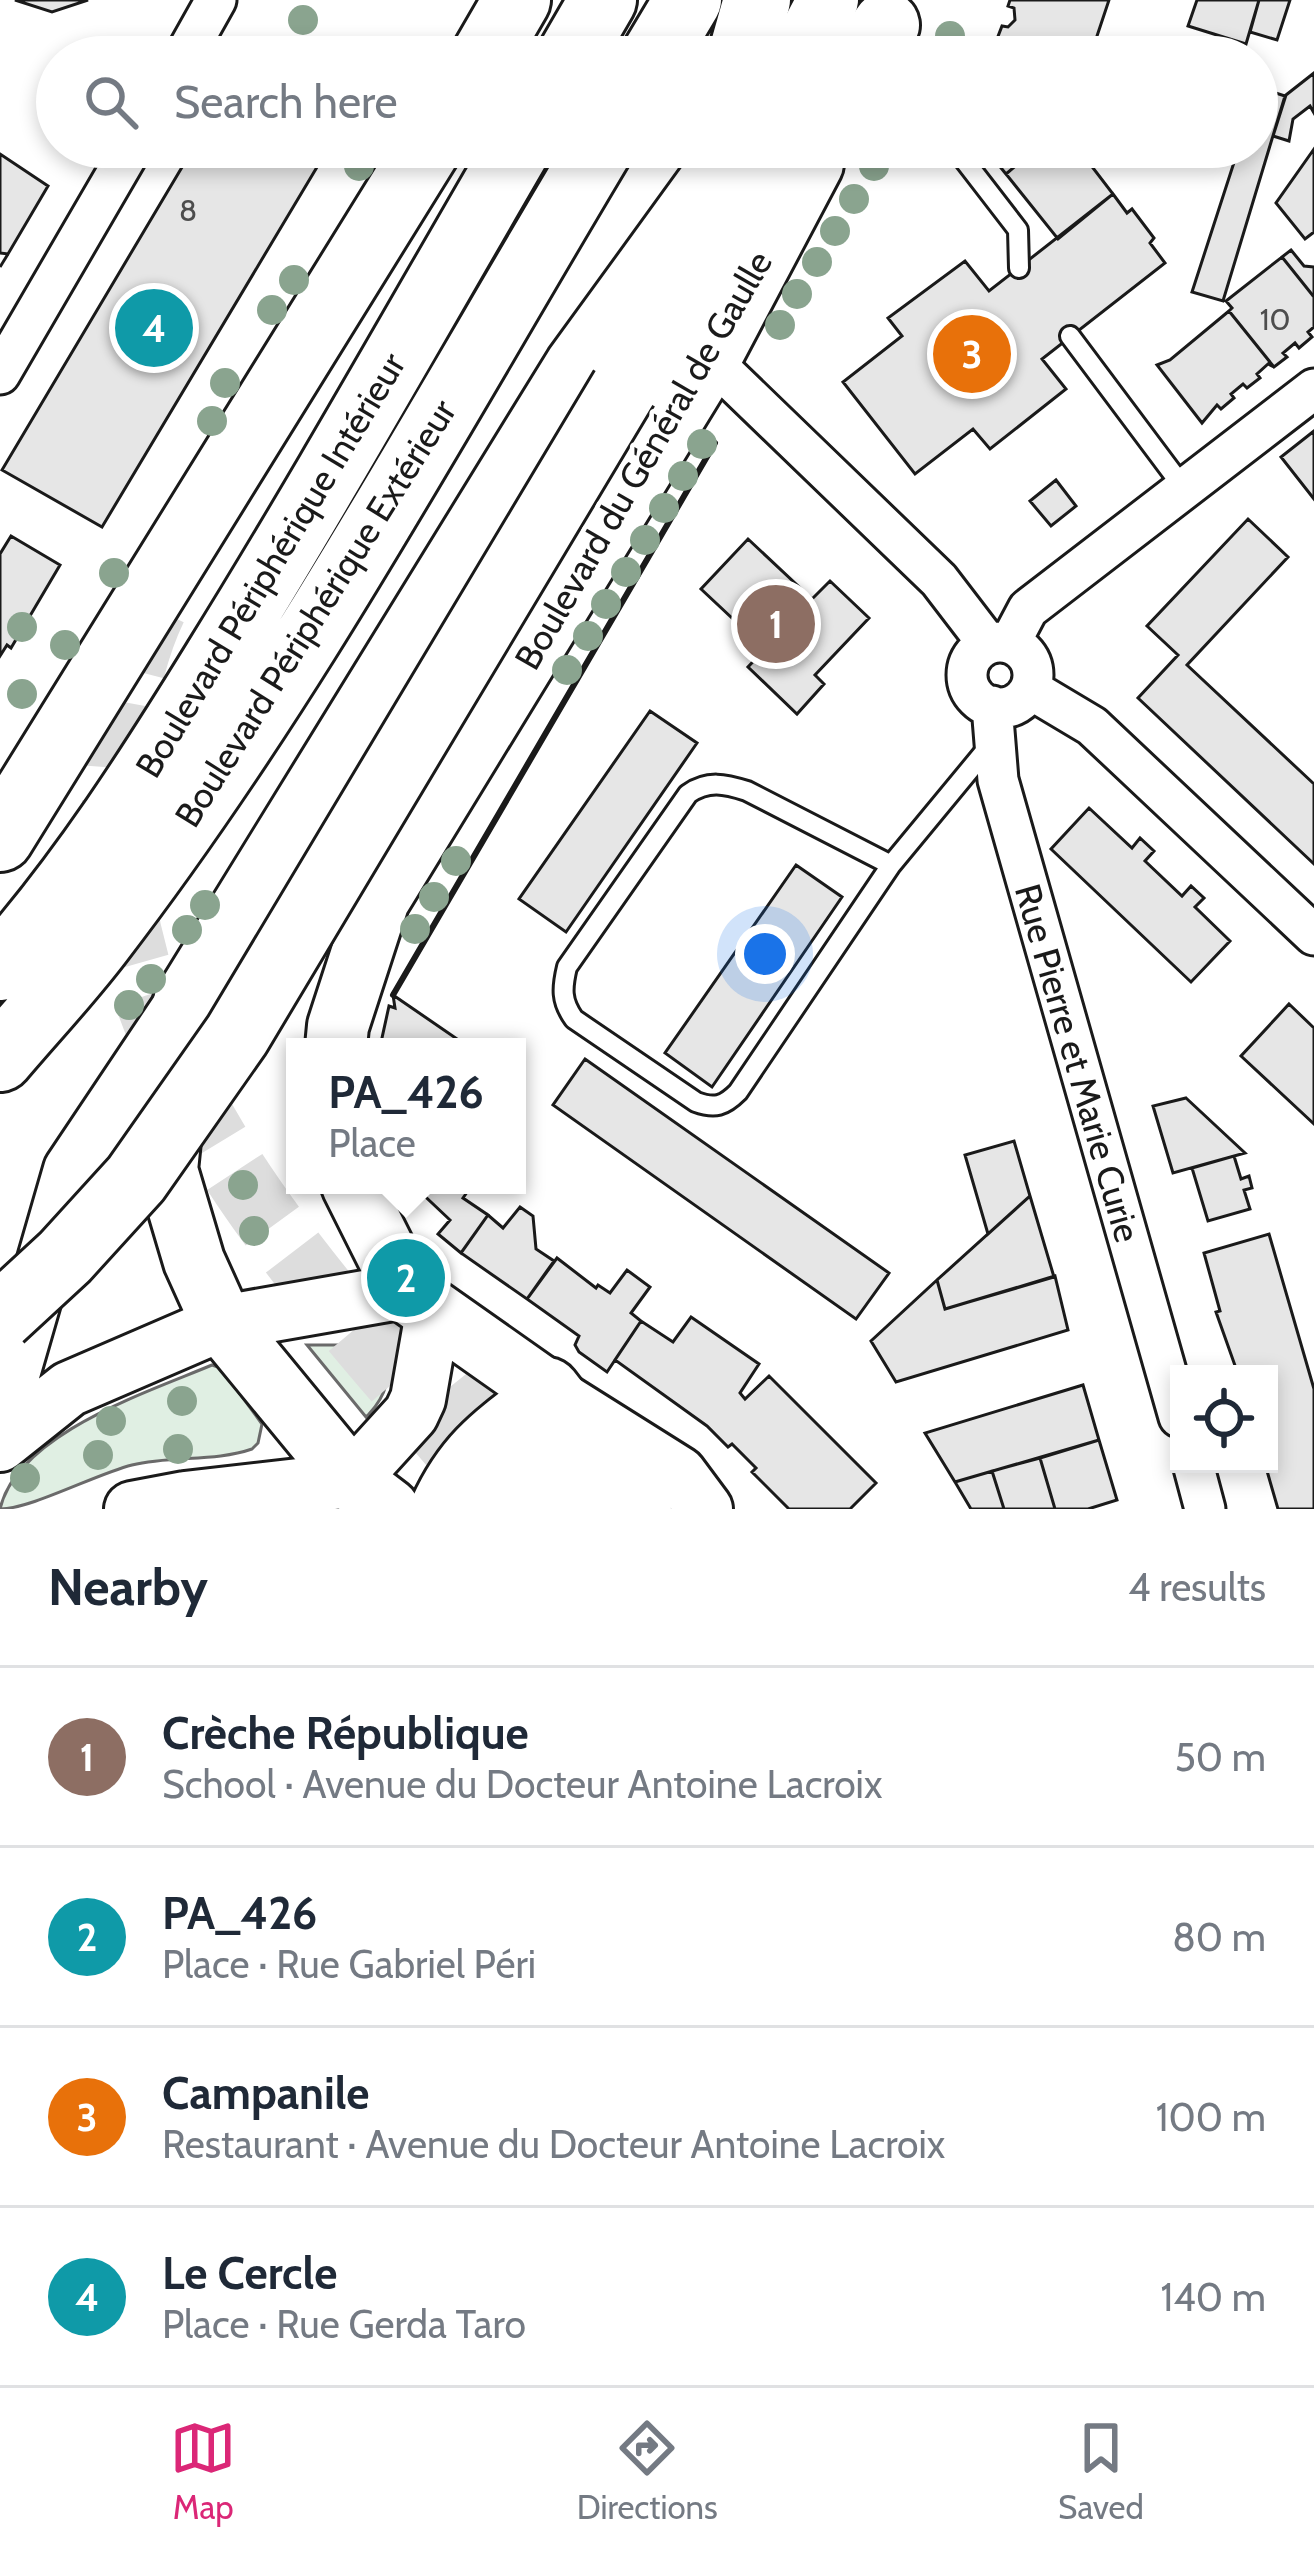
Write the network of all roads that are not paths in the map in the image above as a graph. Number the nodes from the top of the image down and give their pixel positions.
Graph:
1 (517, 0) edge
2 (603, 0) edge
3 (688, 0) edge
4 (757, 0) edge
5 (496, 36) edge
6 (582, 36) edge
7 (667, 36) edge
8 (746, 36) edge
9 (120, 168) edge
10 (415, 168) edge
11 (506, 168) edge
12 (587, 168) edge
13 (719, 168) edge
14 (783, 168) edge
15 (811, 168) edge
16 (970, 168) edge
17 (1019, 268) dead end
18 (1070, 336) dead end
19 (710, 359) junction
20 (0, 374) edge
21 (1314, 389) edge
22 (1186, 491) junction
23 (1009, 632) junction
24 (1030, 689) junction
25 (993, 723) junction
26 (0, 838) edge
27 (891, 866) junction
28 (1314, 935) edge
29 (0, 968) edge
30 (184, 1000) junction
31 (337, 1038) edge
32 (0, 1058) edge
33 (357, 1194) edge
34 (419, 1302) junction
35 (0, 1317) edge
36 (222, 1323) junction
37 (1170, 1385) edge
38 (0, 1416) edge
39 (0, 1444) edge
40 (499, 1468) edge
41 (1195, 1473) edge
42 (370, 1494) edge
43 (133, 1509) edge
44 (572, 1509) edge
45 (638, 1509) edge
46 (705, 1509) edge
47 (1205, 1509) edge

1 - 5 highway
2 - 6 highway
3 - 7 highway
4 - 8 highway
9 - 20 street
10 - 26 highway
11 - 29 highway, Boulevard Périphérique Intérieur
12 - 32 highway, Boulevard Périphérique Extérieur
13 - 30 main road
14 - 35 highway, bridge
15 - 19 main road, Boulevard du Général de Gaulle
16 - 17 lane
18 - 22 lane
19 - 23 street
19 - 31 main road, Boulevard du Général de Gaulle
21 - 22 street
22 - 23 street
23 - 24 street
23 - 25 street, Rue Pierre et Marie Curie
24 - 25 street
24 - 28 street
25 - 27 lane
25 - 37 street, Rue Pierre et Marie Curie
27 - 27 lane
30 - 36 main road
30 - 38 main road
33 - 34 main road
34 - 36 main road
34 - 40 main road
34 - 42 main road
36 - 39 main road
36 - 42 main road
40 - 44 highway
40 - 45 highway
40 - 46 main road
41 - 47 street
42 - 43 main road

